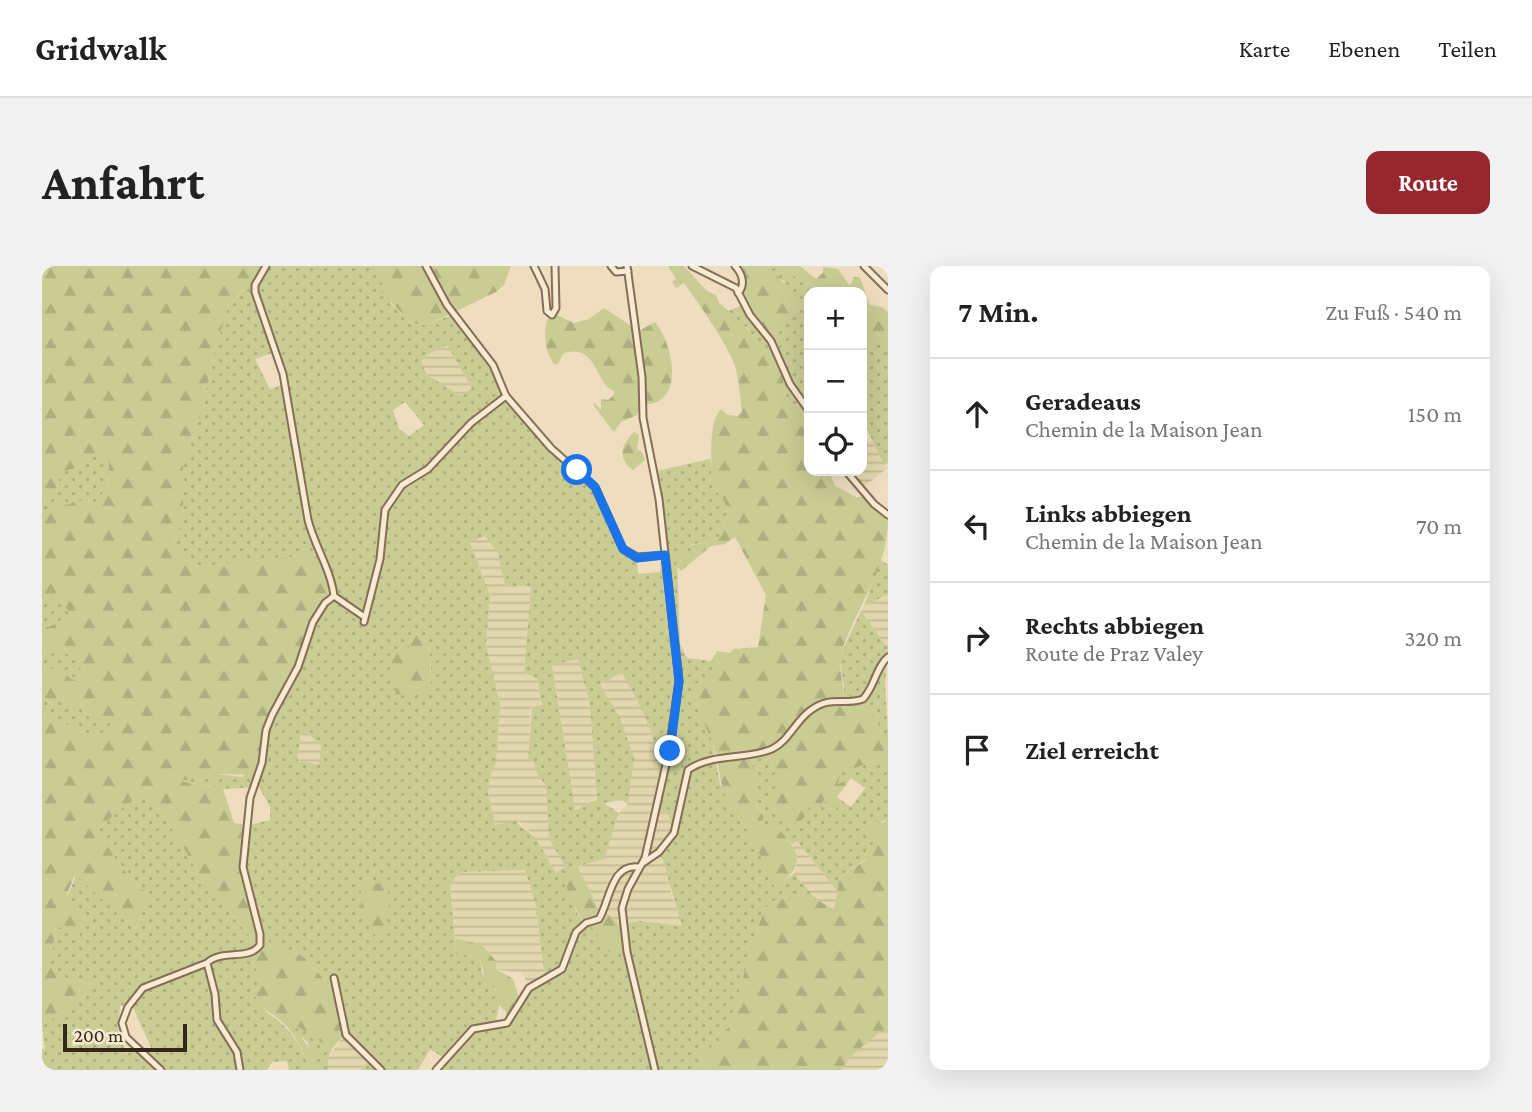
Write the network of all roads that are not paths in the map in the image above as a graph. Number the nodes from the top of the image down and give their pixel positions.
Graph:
1 (266, 266) edge
2 (426, 266) edge
3 (534, 266) edge
4 (555, 266) edge
5 (611, 266) edge
6 (692, 266) edge
7 (736, 266) edge
8 (864, 266) edge
9 (628, 268) edge
10 (888, 290) edge
11 (738, 293) junction
12 (506, 396) junction
13 (804, 404) edge
14 (850, 476) edge
15 (888, 515) edge
16 (665, 555) junction
17 (334, 596) junction
18 (888, 657) edge
19 (640, 866) junction
20 (607, 900) junction
21 (623, 903) junction
22 (207, 963) junction
23 (334, 978) dead end
24 (161, 1070) edge
25 (240, 1070) edge
26 (380, 1070) edge
27 (436, 1070) edge
28 (655, 1070) edge

1 - 17 street
2 - 12 street
3 - 4 street
5 - 9 street
6 - 11 street
7 - 11 street
8 - 10 street
9 - 16 street
11 - 13 street
12 - 16 street
12 - 17 street
14 - 15 street
16 - 19 street
17 - 22 street
18 - 19 street
19 - 20 street
19 - 21 street
20 - 21 street
20 - 27 street
21 - 28 street
22 - 24 street
22 - 25 street
23 - 26 street

